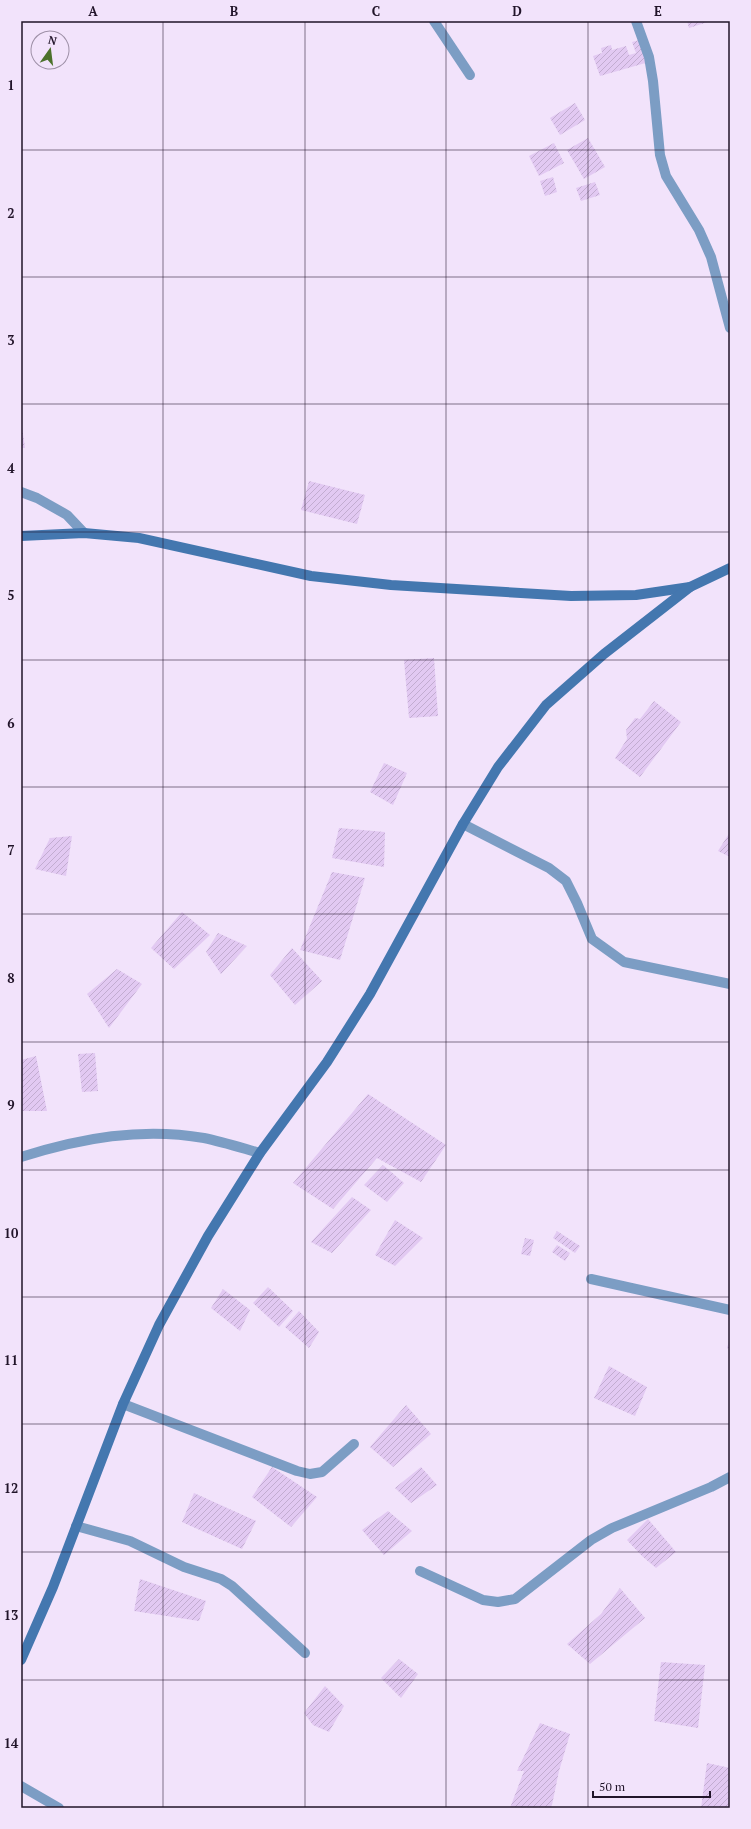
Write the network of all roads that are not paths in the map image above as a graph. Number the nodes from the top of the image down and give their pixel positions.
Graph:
1 (434, 21) edge
2 (636, 21) edge
3 (470, 75) dead end
4 (730, 328) edge
5 (21, 492) edge
6 (84, 533) junction
7 (21, 536) edge
8 (730, 568) edge
9 (690, 587) junction
10 (463, 824) junction
11 (730, 984) edge
12 (260, 1153) junction
13 (21, 1157) edge
14 (591, 1279) dead end
15 (730, 1310) edge
16 (123, 1404) junction
17 (354, 1444) dead end
18 (730, 1477) edge
19 (76, 1526) junction
20 (420, 1571) dead end
21 (305, 1653) dead end
22 (21, 1660) edge
23 (21, 1786) edge
24 (59, 1808) edge

1 - 3 street
2 - 4 street
5 - 6 street
6 - 7 street
6 - 9 street
8 - 9 street
9 - 10 street
10 - 11 street
10 - 12 street
12 - 13 street
12 - 16 street
14 - 15 street
16 - 17 street
16 - 19 street
18 - 20 street
19 - 21 street
19 - 22 street
23 - 24 street

